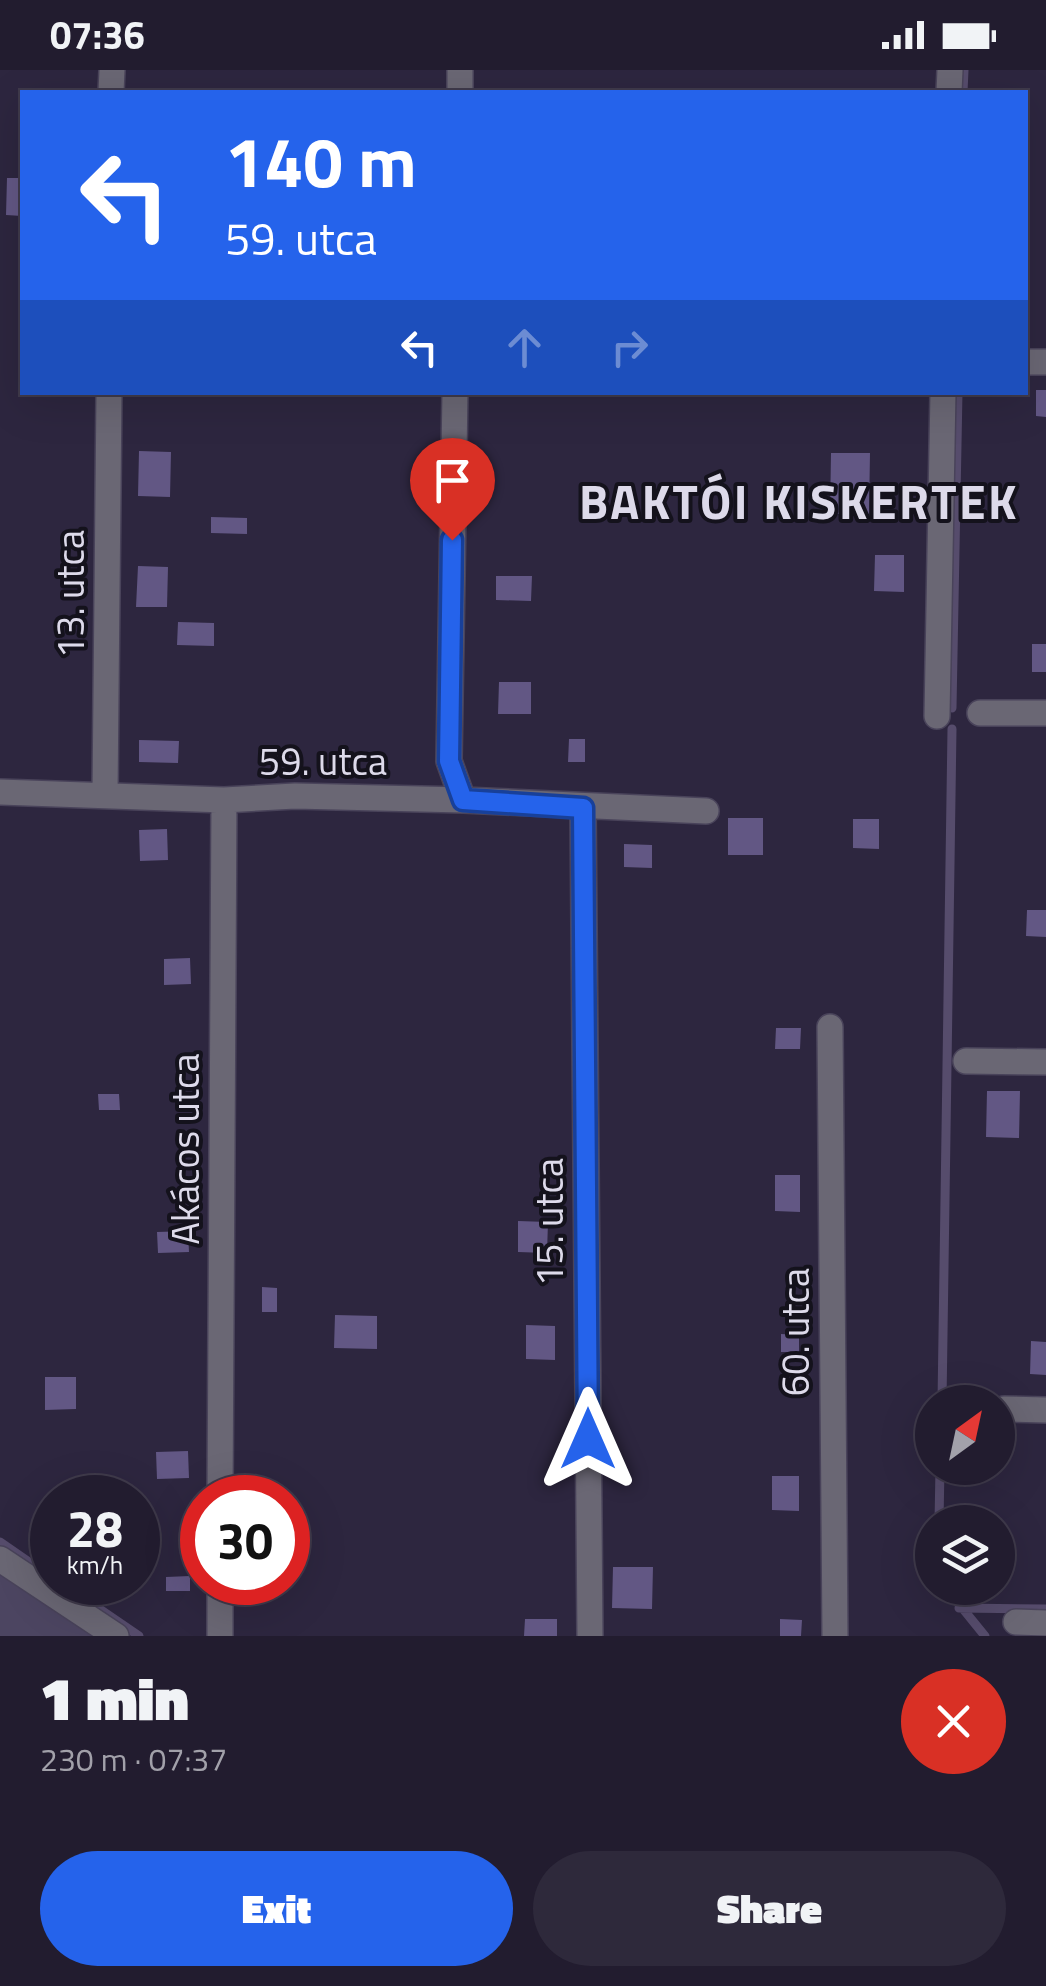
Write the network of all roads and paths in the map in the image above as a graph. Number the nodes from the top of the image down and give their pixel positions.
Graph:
1 (109, 395) edge
2 (455, 395) edge
3 (943, 395) edge
4 (980, 713) dead end
5 (1046, 713) edge
6 (937, 716) dead end
7 (0, 792) edge
8 (106, 795) junction
9 (224, 800) junction
10 (463, 800) junction
11 (583, 808) junction
12 (706, 812) dead end
13 (830, 1027) dead end
14 (966, 1061) dead end
15 (1046, 1062) edge
16 (1015, 1409) edge
17 (1046, 1410) edge
18 (220, 1475) edge
19 (0, 1559) edge
20 (220, 1605) edge
21 (1016, 1622) dead end
22 (1046, 1622) edge
23 (116, 1636) edge
24 (220, 1636) edge
25 (590, 1636) edge
26 (835, 1636) edge

1 - 8 street, 13. utca
2 - 10 street
3 - 6 street
4 - 5 street
7 - 8 street, 59. utca
8 - 9 street, 59. utca
9 - 10 street, 59. utca
9 - 18 street, Akácos utca
10 - 11 street, 59. utca
11 - 12 street, 59. utca
11 - 25 street, 15. utca
13 - 26 street, 60. utca
14 - 15 street
16 - 17 street
19 - 23 street
20 - 24 street
21 - 22 street

